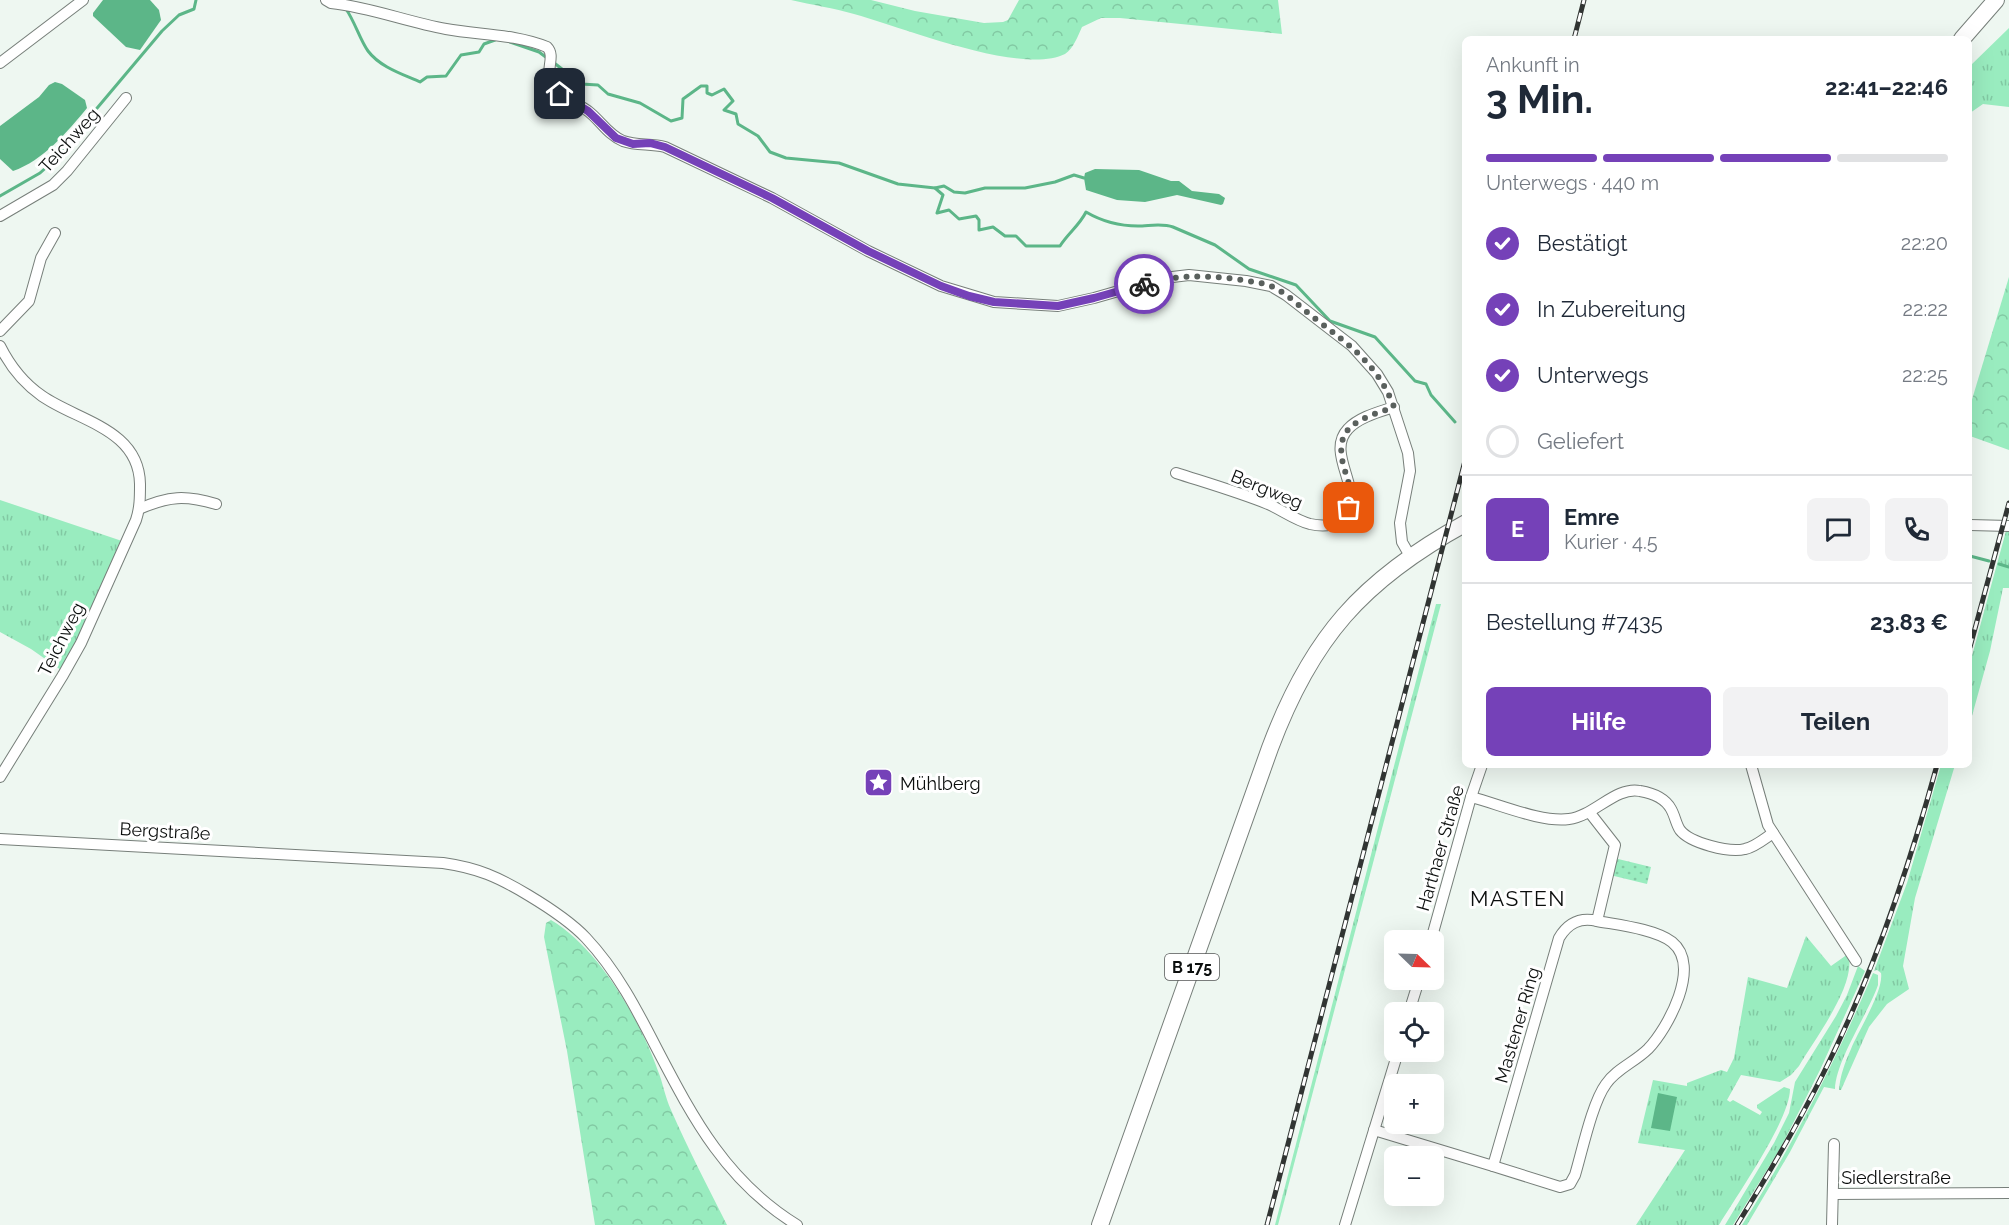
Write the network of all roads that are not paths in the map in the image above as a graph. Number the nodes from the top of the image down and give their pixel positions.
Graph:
1 (83, 0) edge
2 (326, 0) edge
3 (1996, 0) edge
4 (1965, 36) edge
5 (0, 63) edge
6 (126, 98) dead end
7 (0, 216) edge
8 (55, 233) dead end
9 (0, 331) edge
10 (0, 346) edge
11 (1394, 407) junction
12 (1176, 473) dead end
13 (216, 504) dead end
14 (139, 509) junction
15 (1972, 525) edge
16 (1462, 526) edge
17 (2009, 526) edge
18 (1410, 556) junction
19 (1481, 768) edge
20 (1752, 768) edge
21 (0, 777) edge
22 (1471, 796) junction
23 (1590, 813) junction
24 (1773, 833) junction
25 (0, 839) edge
26 (1597, 921) junction
27 (1434, 930) edge
28 (1856, 961) dead end
29 (1395, 1062) edge
30 (1374, 1130) junction
31 (1834, 1144) dead end
32 (1493, 1166) junction
33 (2009, 1193) edge
34 (1833, 1194) junction
35 (797, 1225) edge
36 (1100, 1225) edge
37 (1345, 1225) edge
38 (1832, 1225) edge

1 - 5 street
2 - 11 street
3 - 4 main road
6 - 7 street, Teichweg
8 - 9 street
10 - 14 street, Teichweg
11 - 12 street, Bergweg
11 - 18 street
13 - 14 street
14 - 21 street, Teichweg
15 - 17 street
16 - 18 main road, B 175
18 - 36 main road, B 175
19 - 22 street, Harthaer Straße
20 - 24 street
22 - 23 street
22 - 27 street, Harthaer Straße
23 - 24 street
23 - 26 street
24 - 28 street
25 - 35 street, Bergstraße
26 - 32 street, Mastener Ring
26 - 32 street, Mastener Ring
29 - 30 street
30 - 32 street, Mastener Ring
30 - 37 street
31 - 34 street, Siedlerstraße
33 - 34 street, Siedlerstraße
34 - 38 street

